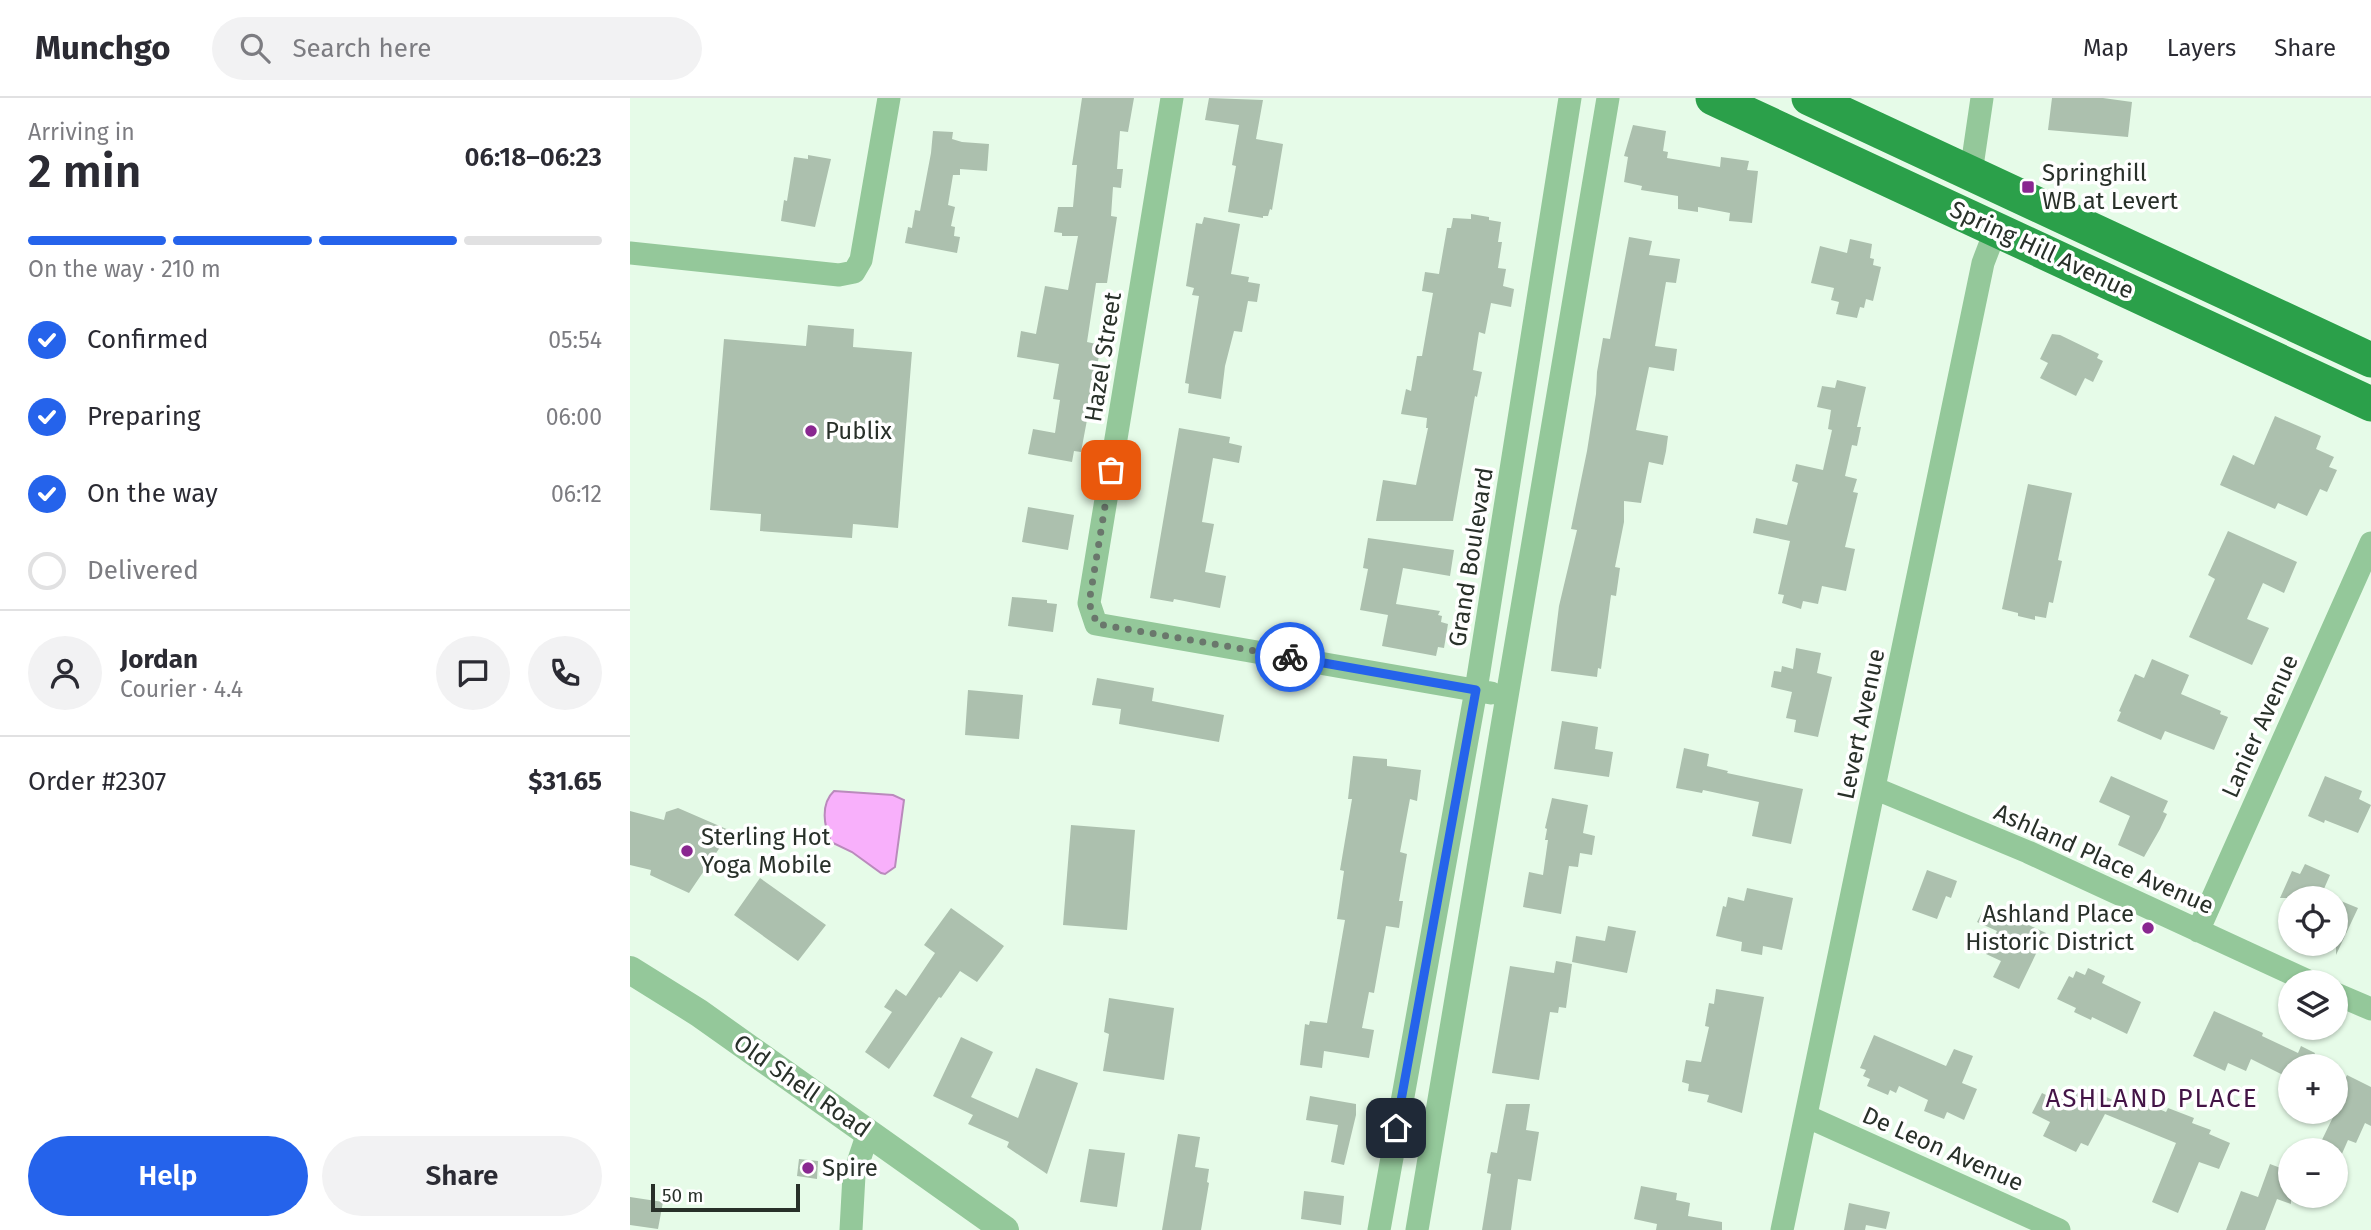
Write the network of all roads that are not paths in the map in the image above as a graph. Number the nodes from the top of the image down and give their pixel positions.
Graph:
1 (889, 98) edge
2 (1172, 98) edge
3 (1570, 98) edge
4 (1608, 98) edge
5 (1713, 98) edge
6 (1809, 98) edge
7 (1982, 98) edge
8 (1970, 173) junction
9 (1996, 229) junction
10 (630, 253) edge
11 (2371, 360) edge
12 (2371, 404) edge
13 (2371, 543) edge
14 (1476, 690) junction
15 (1507, 696) junction
16 (1874, 788) junction
17 (2198, 931) junction
18 (2284, 970) edge
19 (630, 971) edge
20 (2348, 999) edge
21 (2371, 1009) edge
22 (1806, 1116) junction
23 (868, 1133) junction
24 (851, 1230) edge
25 (1005, 1230) edge
26 (1379, 1230) edge
27 (1417, 1230) edge
28 (1782, 1230) edge
29 (2059, 1230) edge

1 - 10 street
2 - 14 street, Hazel Street
3 - 14 street, Grand Boulevard
4 - 15 street
5 - 9 main road, Spring Hill Avenue
6 - 8 main road, Spring Hill Avenue
7 - 8 street
8 - 11 main road, Spring Hill Avenue
9 - 12 main road, Spring Hill Avenue
9 - 16 street, Levert Avenue
13 - 17 street, Lanier Avenue
14 - 15 street
14 - 26 street, Grand Boulevard
15 - 27 street
16 - 17 street, Ashland Place Avenue
16 - 22 street, Levert Avenue
17 - 18 street, Ashland Place Avenue
19 - 23 street, Old Shell Road
20 - 21 street
22 - 28 street, Levert Avenue
22 - 29 street, De Leon Avenue
23 - 24 street
23 - 25 street, Old Shell Road

